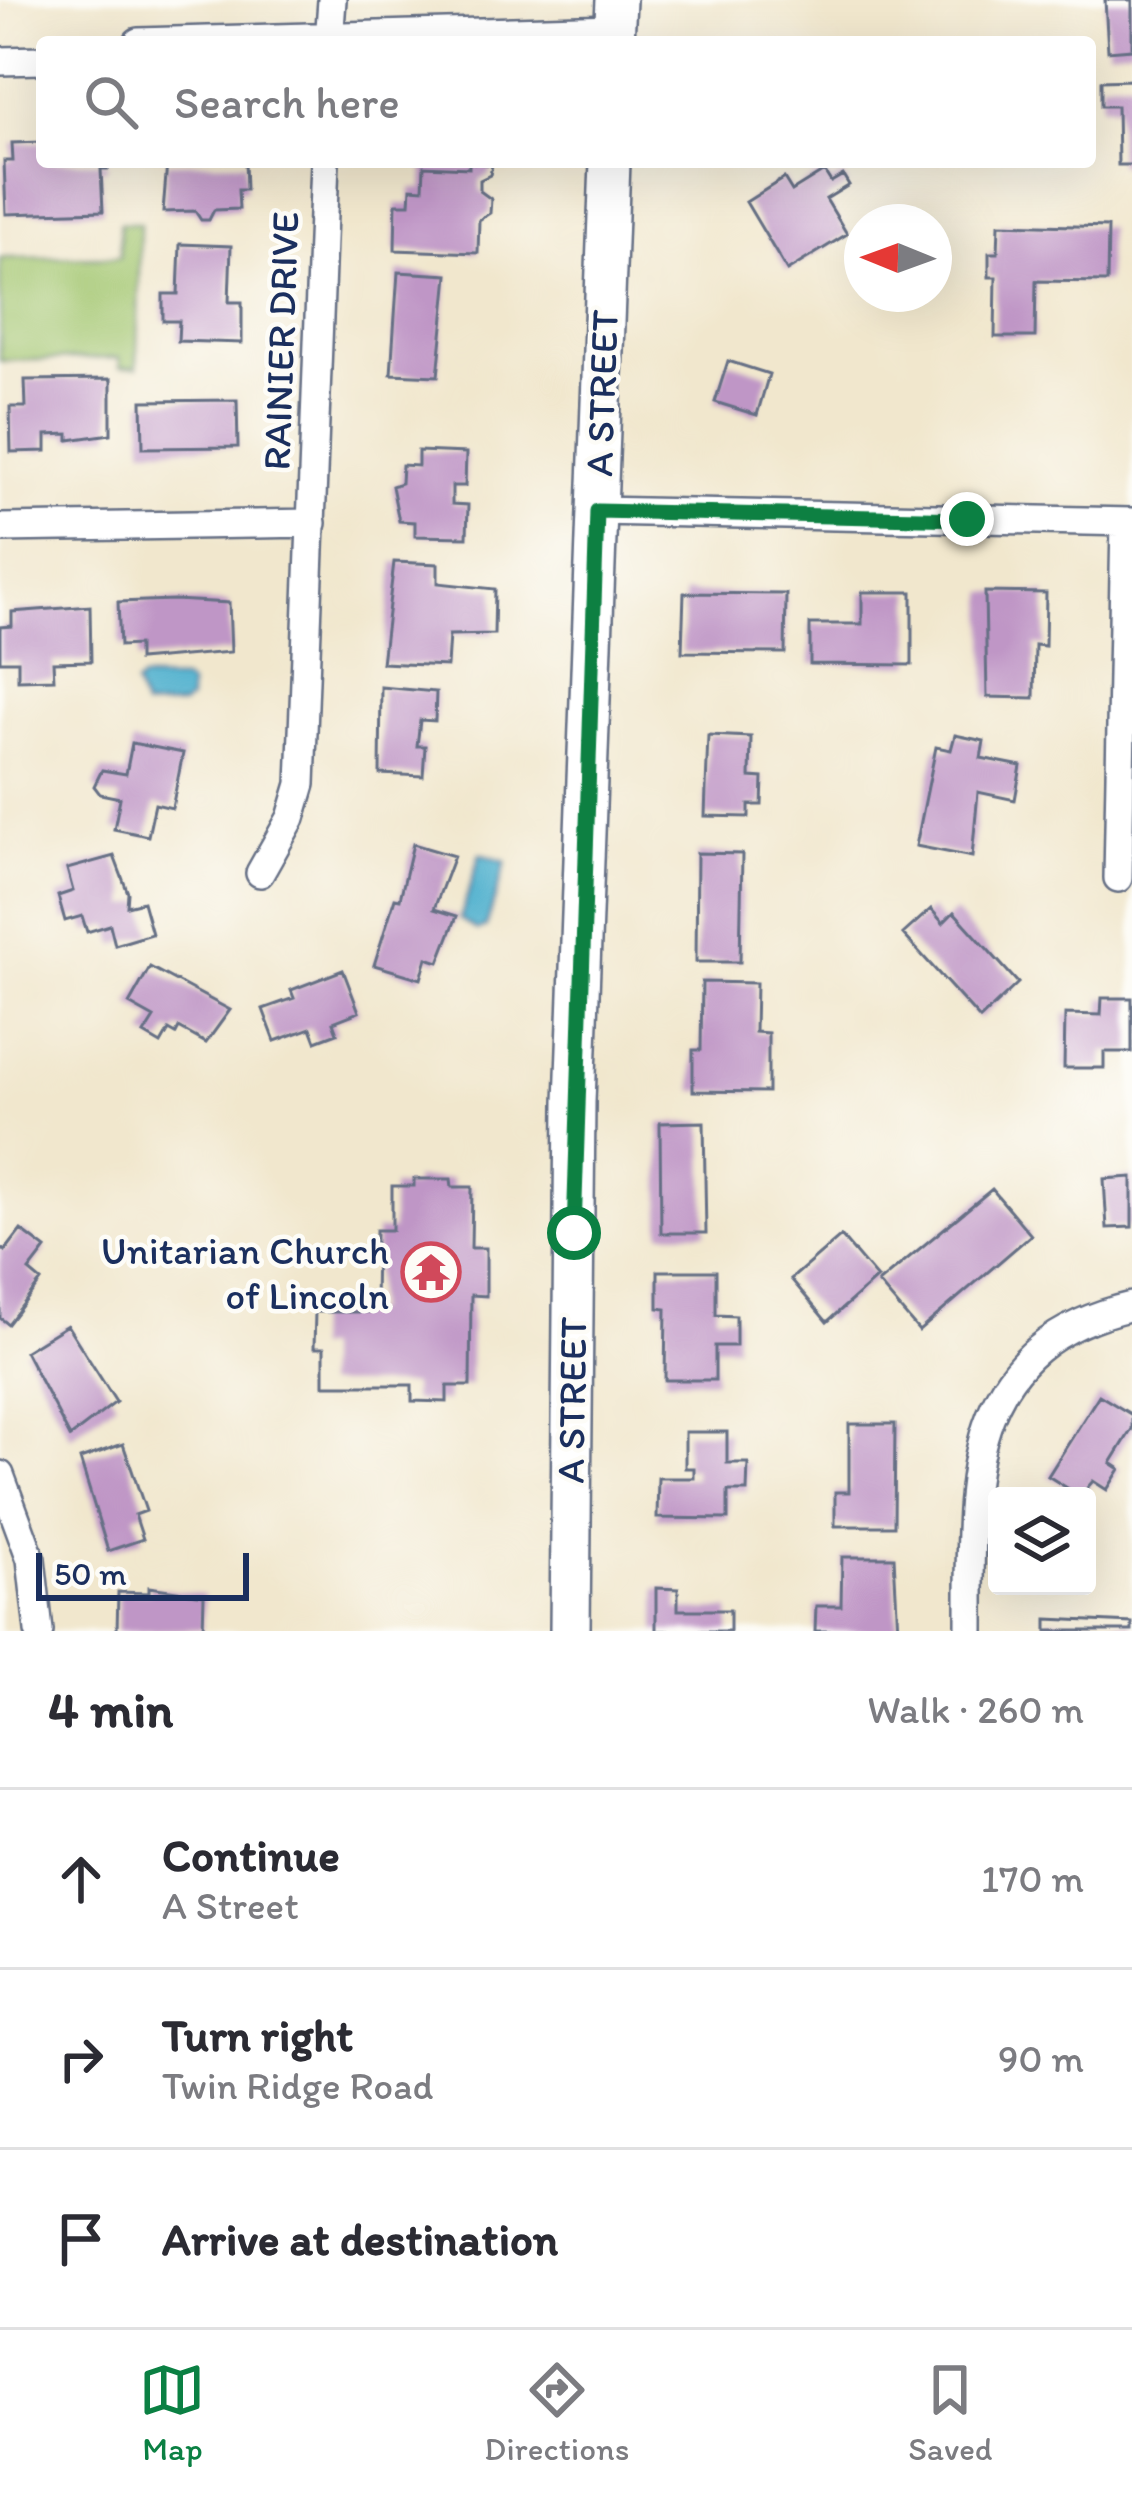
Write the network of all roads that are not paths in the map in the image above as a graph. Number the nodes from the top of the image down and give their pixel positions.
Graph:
1 (332, 0) edge
2 (614, 23) edge
3 (330, 36) edge
4 (368, 36) edge
5 (36, 60) edge
6 (0, 61) edge
7 (325, 168) edge
8 (610, 168) edge
9 (597, 511) junction
10 (1128, 522) edge
11 (312, 523) junction
12 (0, 528) edge
13 (260, 873) dead end
14 (1118, 878) dead end
15 (1132, 1306) edge
16 (0, 1475) edge
17 (39, 1631) edge
18 (569, 1631) edge
19 (970, 1631) edge

1 - 3 street
2 - 4 street
5 - 6 street
7 - 11 street, RAINIER DRIVE
8 - 9 main road, A STREET
9 - 10 street
9 - 18 main road, A STREET
10 - 14 street
11 - 12 street
11 - 13 street, RAINIER DRIVE
15 - 19 street
16 - 17 street

